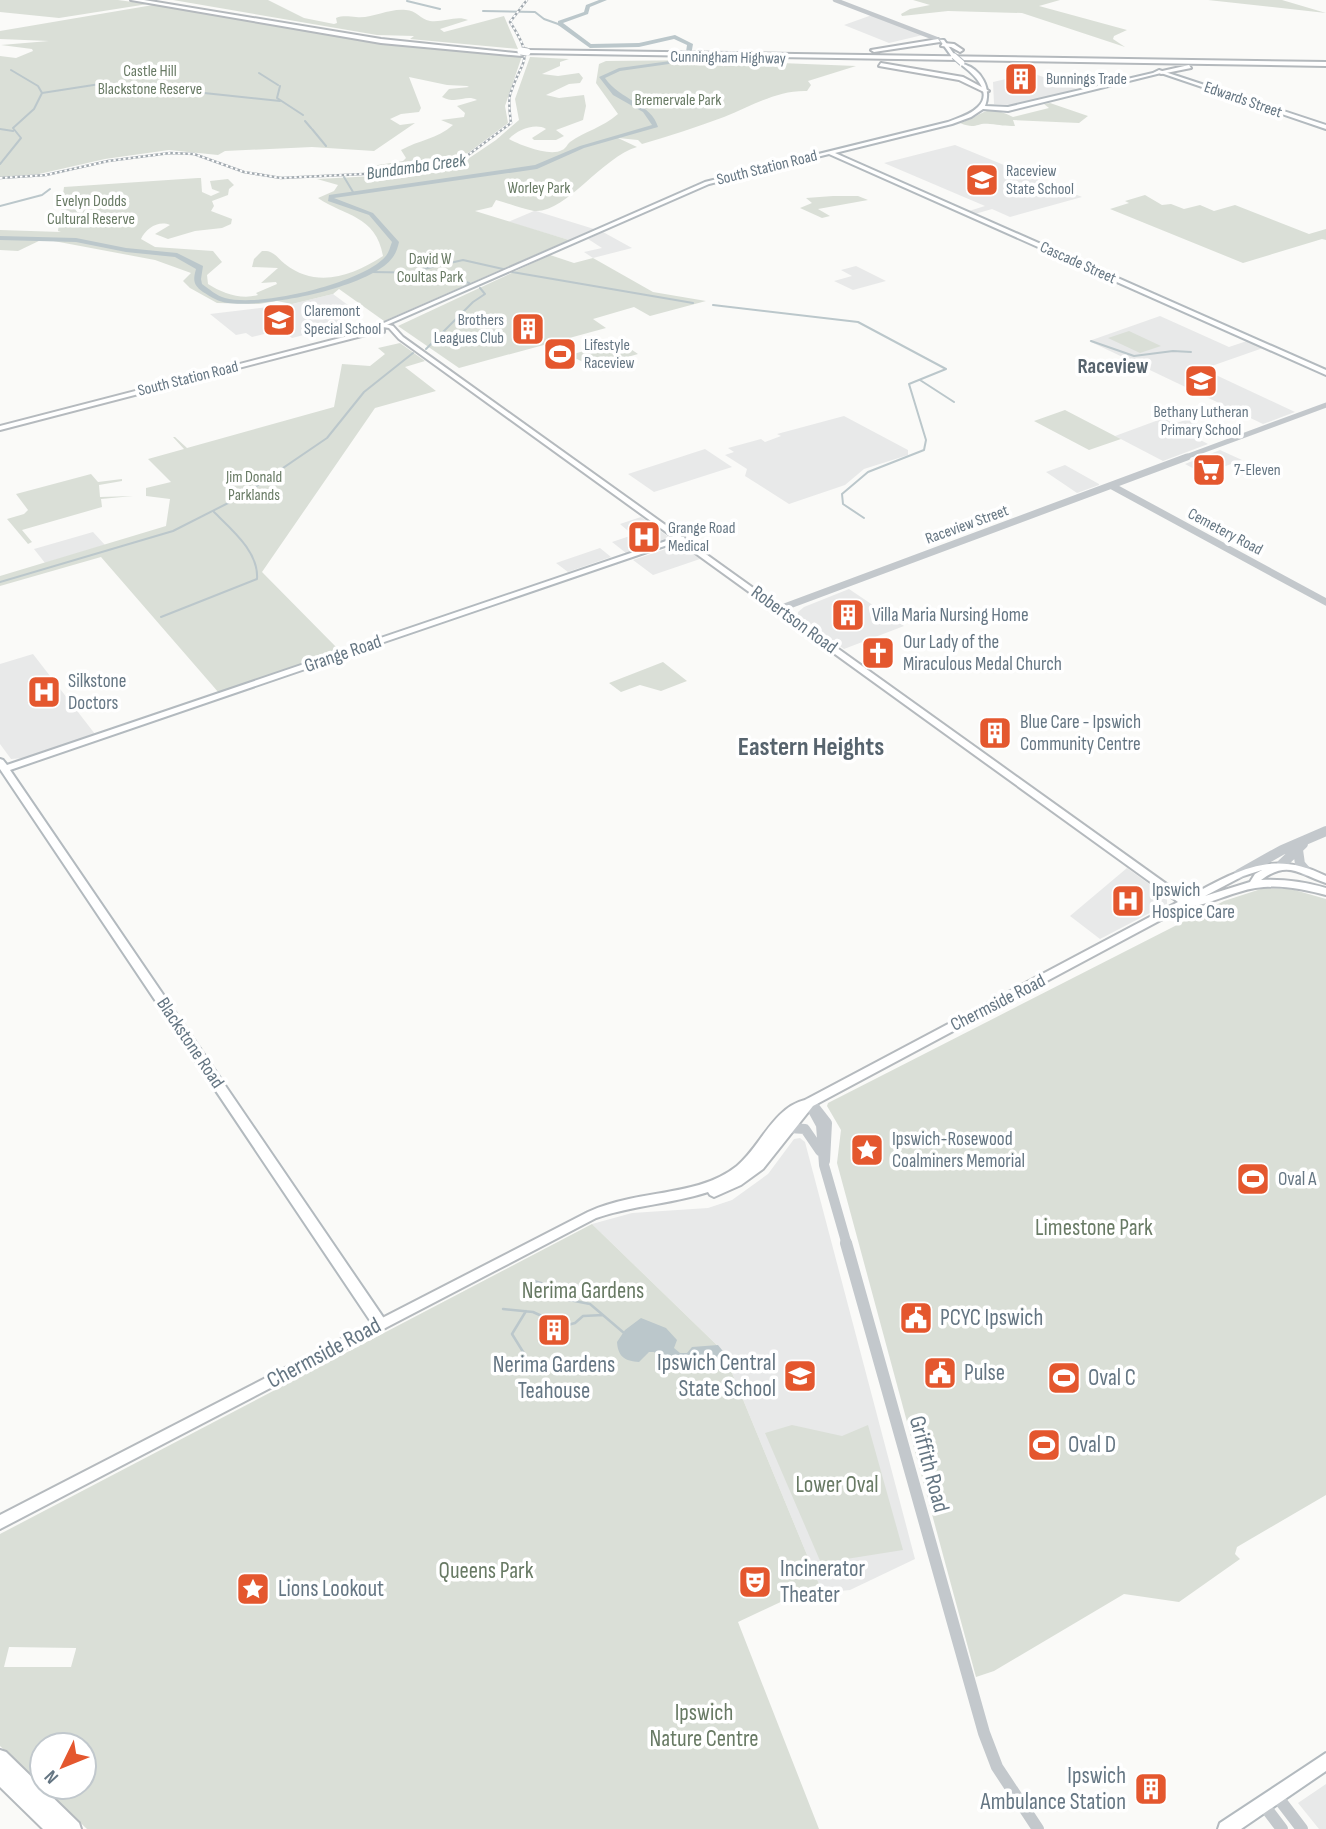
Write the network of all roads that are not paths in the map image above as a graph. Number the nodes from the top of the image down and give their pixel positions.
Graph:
1 (134, 0) edge
2 (154, 0) edge
3 (835, 0) edge
4 (945, 46) junction
5 (525, 53) junction
6 (747, 55) junction
7 (696, 56) junction
8 (793, 58) junction
9 (1082, 59) junction
10 (1260, 65) junction
11 (1326, 66) edge
12 (1161, 72) junction
13 (944, 75) junction
14 (975, 75) junction
15 (985, 88) junction
16 (982, 107) junction
17 (1326, 127) edge
18 (830, 152) junction
19 (384, 328) junction
20 (1326, 373) edge
21 (1326, 405) edge
22 (0, 428) edge
23 (1112, 485) junction
24 (681, 539) junction
25 (808, 598) junction
26 (1326, 602) edge
27 (779, 610) junction
28 (789, 617) junction
29 (3, 765) edge
30 (1326, 831) edge
31 (1296, 848) junction
32 (1282, 864) junction
33 (1306, 871) junction
34 (1239, 874) junction
35 (1326, 880) edge
36 (1251, 885) junction
37 (1326, 892) edge
38 (1186, 904) junction
39 (809, 1103) junction
40 (789, 1128) junction
41 (821, 1153) junction
42 (825, 1170) junction
43 (654, 1200) junction
44 (380, 1324) junction
45 (0, 1522) edge
46 (0, 1758) edge
47 (1326, 1761) edge
48 (0, 1776) edge
49 (1269, 1800) junction
50 (55, 1829) edge
51 (73, 1829) edge
52 (1038, 1829) edge
53 (1226, 1829) edge
54 (1282, 1829) edge
55 (1302, 1829) edge

1 - 5 highway, Cunningham Highway
2 - 5 highway, Cunningham Highway
3 - 4 street
4 - 6 highway
4 - 9 highway
4 - 14 main road, bridge
5 - 7 highway, Cunningham Highway
6 - 7 highway, Cunningham Highway
6 - 9 highway, Cunningham Highway
7 - 8 highway, Cunningham Highway
8 - 10 highway, Cunningham Highway
8 - 13 highway
9 - 11 highway, Cunningham Highway
10 - 11 highway, Cunningham Highway
10 - 12 highway
12 - 16 main road, South Station Road
12 - 17 main road, Edwards Street
13 - 14 highway
13 - 15 highway
14 - 15 main road
15 - 16 main road
16 - 18 main road, South Station Road
18 - 19 main road, South Station Road
18 - 20 main road, Cascade Street
19 - 22 main road, South Station Road
19 - 24 main road, Robertson Road
21 - 23 street, Raceview Street
23 - 25 street, Raceview Street
23 - 26 street, Cemetery Road
24 - 27 main road, Robertson Road
24 - 29 main road, Grange Road
25 - 27 street, Raceview Street
25 - 28 street
27 - 28 main road, Robertson Road
28 - 38 main road, Robertson Road
29 - 44 main road, Blackstone Road
30 - 31 street, Chermside Road
31 - 32 street, Chermside Road
31 - 33 street
31 - 34 street, Chermside Road
32 - 33 main road
32 - 34 main road
32 - 36 main road, Chermside Road
32 - 37 main road
33 - 35 main road
34 - 38 main road, Chermside Road
36 - 37 main road
36 - 38 main road, Chermside Road
38 - 39 main road, Chermside Road
39 - 40 main road, Chermside Road
39 - 41 street, Griffith Road
39 - 42 street, Griffith Road
39 - 43 main road, Chermside Road
40 - 41 street
40 - 43 main road, Chermside Road
41 - 42 street, Griffith Road
42 - 52 street, Griffith Road
43 - 44 main road, Chermside Road
44 - 45 main road, Chermside Road
46 - 51 main road
47 - 49 main road
48 - 50 main road
49 - 53 main road
49 - 54 street
49 - 55 street

